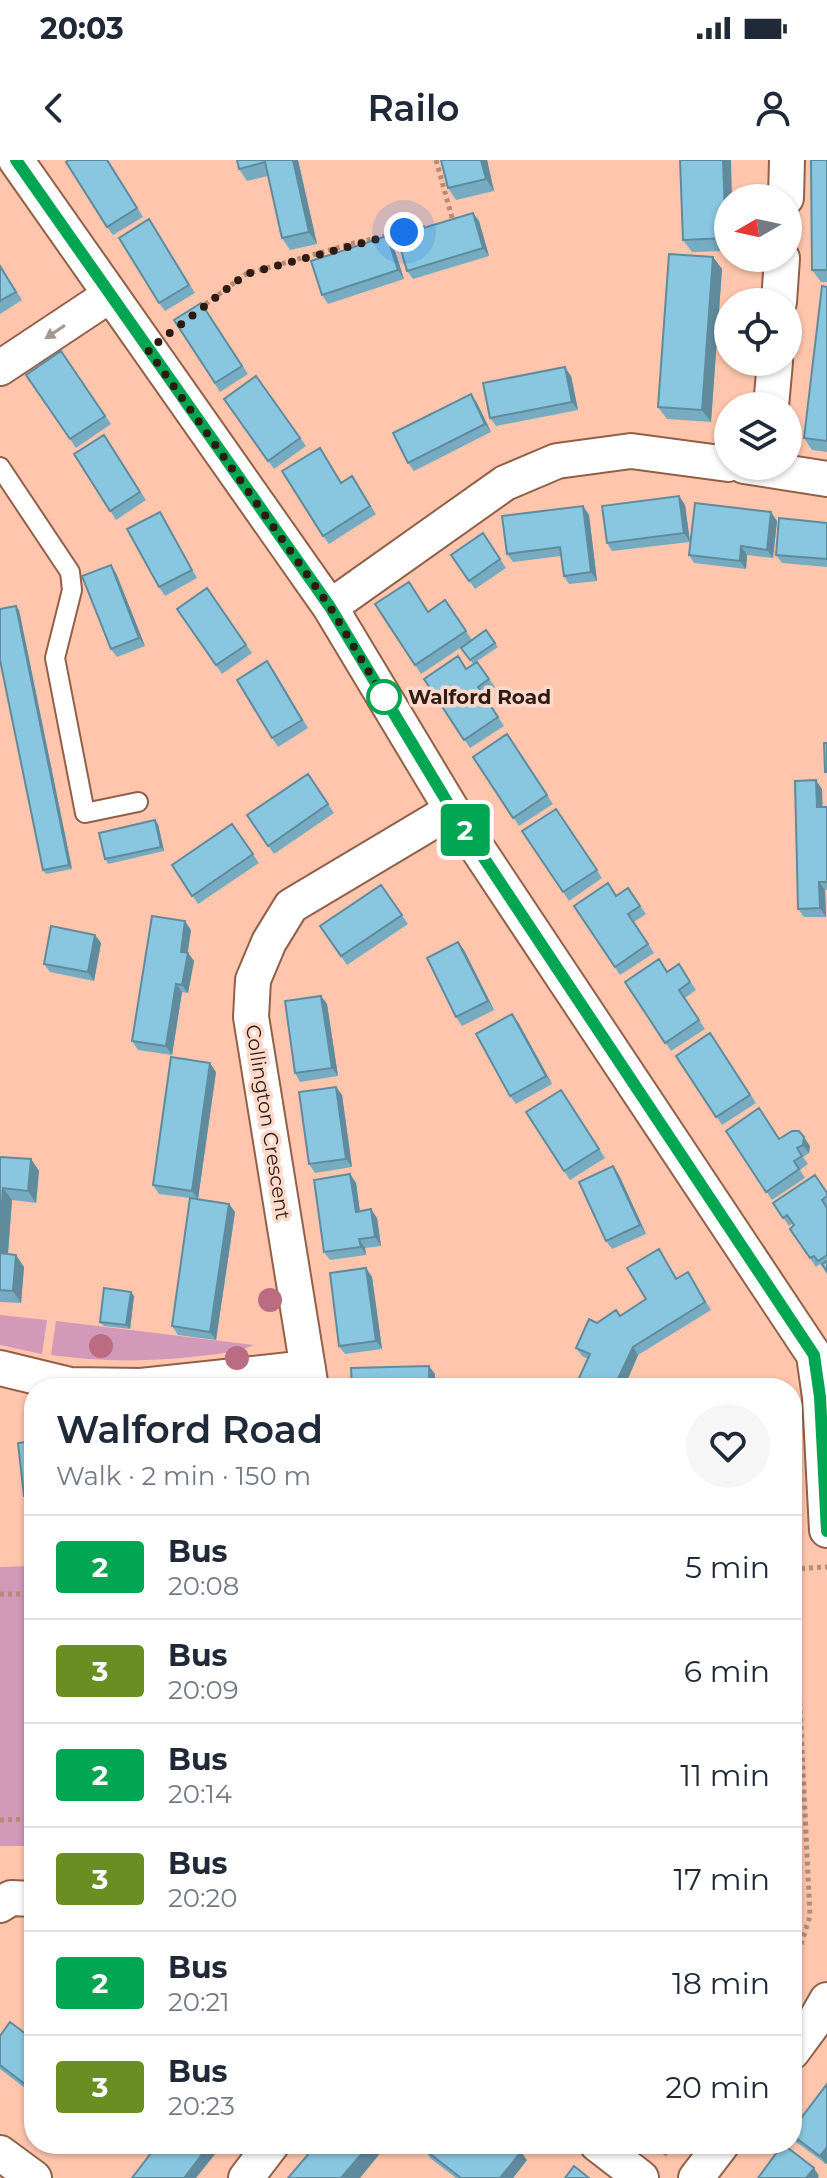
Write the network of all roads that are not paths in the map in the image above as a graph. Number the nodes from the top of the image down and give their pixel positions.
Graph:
1 (16, 160) edge
2 (787, 160) edge
3 (786, 184) edge
4 (110, 295) junction
5 (0, 368) edge
6 (714, 462) edge
7 (0, 467) edge
8 (802, 475) edge
9 (827, 479) edge
10 (330, 607) junction
11 (138, 802) dead end
12 (452, 810) junction
13 (820, 1354) edge
14 (0, 1368) edge
15 (41, 1378) edge
16 (310, 1378) edge
17 (806, 1398) edge
18 (827, 1530) edge
19 (24, 1899) edge
20 (0, 1905) edge
21 (827, 2000) edge
22 (802, 2039) edge
23 (0, 2153) edge
24 (264, 2154) edge
25 (610, 2154) edge
26 (714, 2154) edge
27 (34, 2178) edge
28 (246, 2178) edge
29 (641, 2178) edge
30 (696, 2178) edge

1 - 4 street
2 - 3 street
4 -> 5 street
4 - 10 street
6 - 10 street
7 - 11 lane
8 - 9 street
10 - 12 street
12 - 13 street
12 - 16 street, Collington Crescent
13 - 17 street
14 - 15 street
17 - 18 street
19 - 20 street
21 - 22 street
23 - 27 street
24 - 28 street
25 - 29 street
26 - 30 street

